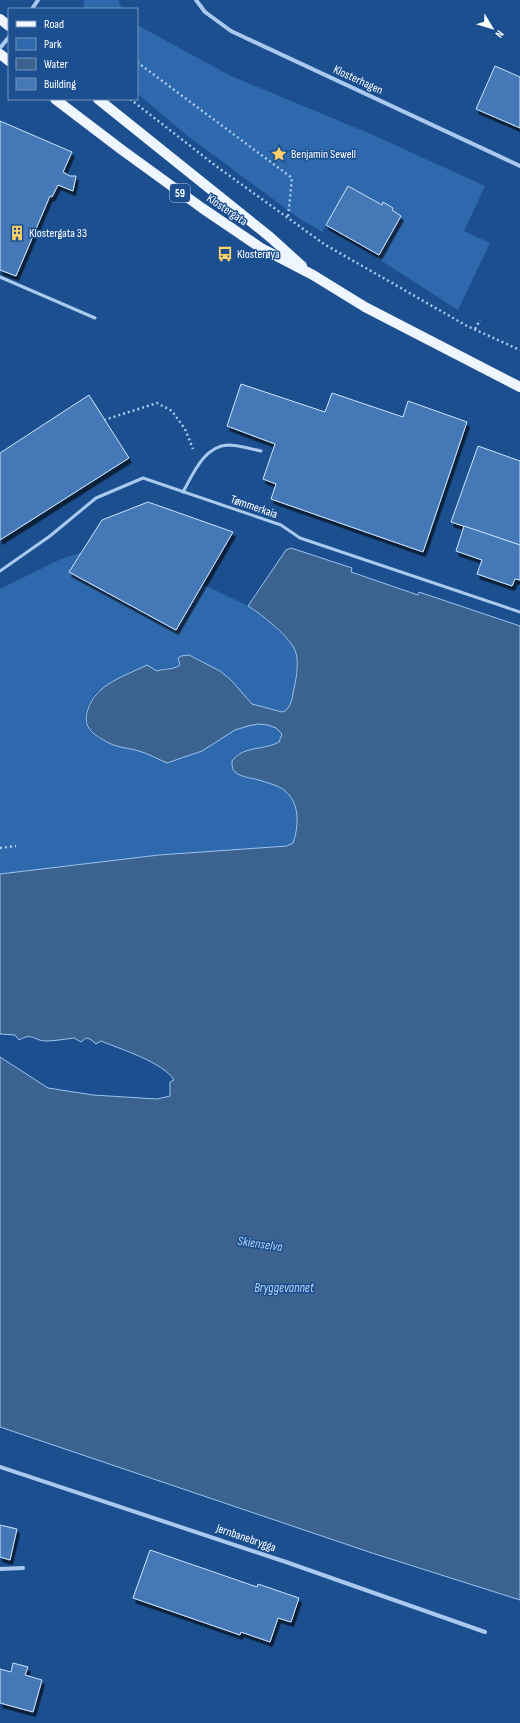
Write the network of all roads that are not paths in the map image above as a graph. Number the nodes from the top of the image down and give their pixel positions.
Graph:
1 (196, 0) edge
2 (0, 19) edge
3 (8, 25) edge
4 (8, 38) edge
5 (0, 48) edge
6 (0, 54) edge
7 (8, 60) edge
8 (56, 100) edge
9 (99, 100) edge
10 (520, 166) edge
11 (313, 275) junction
12 (0, 277) edge
13 (95, 318) dead end
14 (520, 387) edge
15 (262, 451) dead end
16 (183, 492) junction
17 (0, 571) edge
18 (520, 612) edge
19 (0, 1467) edge
20 (23, 1568) dead end
21 (0, 1569) edge
22 (485, 1632) dead end

1 - 10 street, Klosterhagen
2 - 3 main road
4 - 5 street
6 - 7 main road
8 - 11 main road, Klostergata / 59
9 - 11 main road, Klostergata / 59
11 - 14 main road, Klostergata / 59
12 - 13 lane
15 - 16 lane
16 - 17 lane, Tømmerkaia
16 - 18 lane, Tømmerkaia
19 - 22 street, Jernbanebrygga
20 - 21 street

